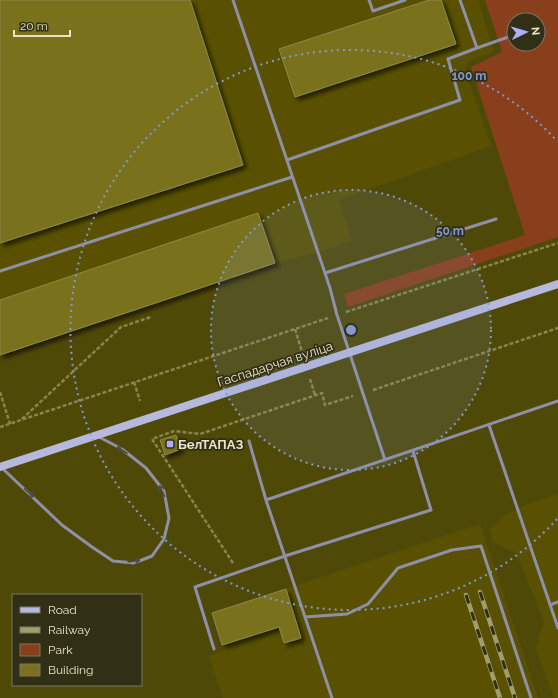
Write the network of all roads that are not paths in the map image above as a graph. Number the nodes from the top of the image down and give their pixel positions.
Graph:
1 (233, 0) edge
2 (369, 0) edge
3 (405, 0) edge
4 (460, 0) edge
5 (506, 38) edge
6 (477, 48) junction
7 (286, 160) junction
8 (292, 177) junction
9 (496, 219) dead end
10 (0, 271) edge
11 (324, 273) junction
12 (558, 284) edge
13 (350, 352) junction
14 (558, 401) edge
15 (489, 425) junction
16 (95, 435) junction
17 (249, 441) dead end
18 (413, 451) junction
19 (385, 460) junction
20 (0, 467) edge
21 (266, 500) junction
22 (285, 556) junction
23 (558, 602) edge
24 (550, 605) junction
25 (305, 617) junction
26 (558, 628) edge
27 (214, 649) dead end
28 (332, 698) edge
29 (531, 698) edge

1 - 7 lane
2 - 3 lane
4 - 6 lane
5 - 6 lane
6 - 7 lane
7 - 8 lane
8 - 10 lane
8 - 11 lane
9 - 11 lane
11 - 13 lane
12 - 13 street, Гаспадарчая вуліца
13 - 16 street, Гаспадарчая вуліца
13 - 19 lane
14 - 15 lane
15 - 18 lane
15 - 24 lane
16 - 20 street, Гаспадарчая вуліца
20 -> 16 lane
17 - 21 lane
18 - 19 lane
18 - 22 lane
19 - 21 lane
21 - 22 lane
22 - 25 lane
22 - 27 lane
23 - 24 lane
24 - 26 lane
25 - 28 lane
25 - 29 lane

